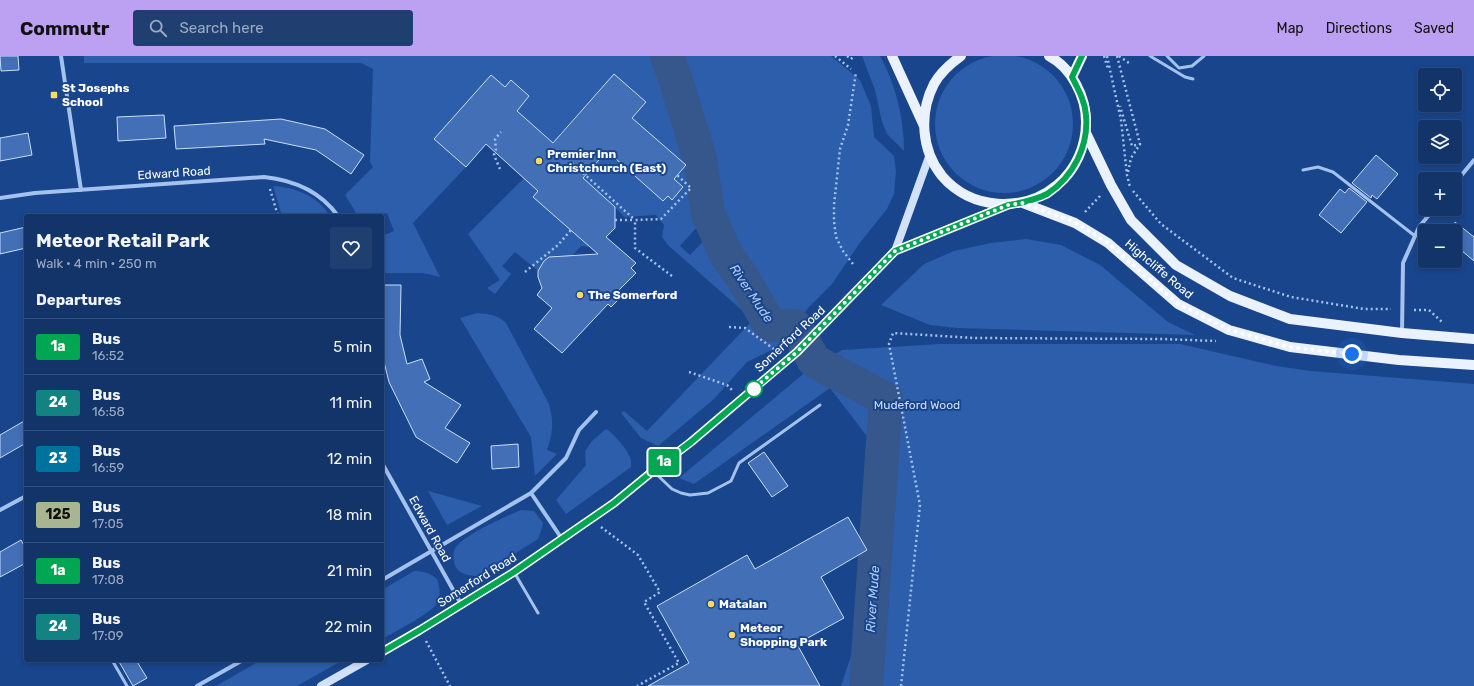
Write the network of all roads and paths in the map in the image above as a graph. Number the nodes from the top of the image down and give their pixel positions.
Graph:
1 (61, 56) edge
2 (835, 56) edge
3 (847, 56) edge
4 (854, 56) edge
5 (892, 56) edge
6 (961, 56) edge
7 (1049, 56) edge
8 (1082, 56) edge
9 (1105, 56) edge
10 (1118, 56) edge
11 (1150, 56) edge
12 (1167, 56) edge
13 (1204, 56) edge
14 (1129, 63) dead end
15 (851, 69) dead end
16 (856, 72) dead end
17 (1072, 77) junction
18 (1193, 79) dead end
19 (924, 126) junction
20 (501, 132) dead end
21 (1086, 133) junction
22 (1140, 144) junction
23 (930, 154) junction
24 (1474, 160) edge
25 (572, 163) dead end
26 (500, 169) dead end
27 (1303, 170) dead end
28 (677, 175) dead end
29 (1127, 175) junction
30 (1462, 175) edge
31 (266, 177) junction
32 (1111, 185) junction
33 (81, 190) junction
34 (0, 198) edge
35 (1023, 203) junction
36 (1008, 205) junction
37 (277, 214) edge
38 (337, 214) edge
39 (1428, 216) edge
40 (615, 220) dead end
41 (635, 220) junction
42 (1075, 222) junction
43 (571, 230) dead end
44 (1415, 236) junction
45 (895, 251) junction
46 (853, 264) dead end
47 (525, 272) dead end
48 (672, 276) dead end
49 (1402, 309) junction
50 (1443, 323) dead end
51 (729, 327) dead end
52 (1402, 333) junction
53 (1474, 339) edge
54 (1221, 341) dead end
55 (788, 360) junction
56 (1474, 365) edge
57 (689, 372) dead end
58 (740, 400) junction
59 (820, 405) dead end
60 (596, 412) dead end
61 (384, 467) edge
62 (653, 471) junction
63 (531, 493) junction
64 (24, 497) edge
65 (0, 510) edge
66 (591, 519) junction
67 (562, 539) junction
68 (431, 551) junction
69 (514, 572) junction
70 (384, 579) edge
71 (461, 604) junction
72 (538, 612) dead end
73 (420, 630) junction
74 (384, 651) edge
75 (113, 662) edge
76 (239, 662) edge
77 (363, 662) edge
78 (127, 686) edge
79 (197, 686) edge
80 (321, 686) edge
81 (450, 686) edge
82 (637, 686) edge
83 (901, 686) edge

1 - 33 street
2 - 15 path
3 - 4 path
5 - 19 main road
6 - 19 main road
7 - 17 main road
8 - 17 main road
9 - 22 path
9 - 29 path
10 - 14 path
10 - 22 path
11 - 18 lane
12 - 13 lane
16 - 46 path
17 - 21 main road
19 - 23 main road
20 - 26 path
21 - 32 main road, Highcliffe Road
21 - 35 main road
22 - 29 path
23 - 36 main road
23 - 45 main road, Somerford Road
24 - 30 street
25 - 41 path
27 - 44 lane
28 - 41 path
29 - 32 path
29 - 49 path
31 - 33 street, Edward Road
31 - 37 path
31 - 38 street, Edward Road
32 - 42 path
32 - 52 main road, Highcliffe Road
33 - 34 street, Edward Road
35 - 36 main road
35 - 42 main road, Highcliffe Road
36 - 45 main road, Somerford Road
39 - 44 street
40 - 41 path
41 - 48 path
42 - 56 main road, Highcliffe Road
43 - 47 path
44 - 49 street
45 - 55 main road, Somerford Road
49 - 50 path
49 - 52 street
51 - 55 path
52 - 53 main road, Highcliffe Road
54 - 83 path
55 - 58 main road, Somerford Road
57 - 58 path
58 - 62 main road, Somerford Road
59 - 62 lane
60 - 63 street
61 - 68 street, Edward Road
62 - 66 main road, Somerford Road
63 - 67 street
63 - 68 street
64 - 65 street
66 - 67 main road, Somerford Road
66 - 82 path
67 - 69 main road, Somerford Road
68 - 70 street
68 - 71 street, Edward Road
69 - 71 main road, Somerford Road
69 - 72 lane
71 - 73 main road, Somerford Road
73 - 74 main road, Somerford Road
73 - 81 path
75 - 78 lane
76 - 79 street
77 - 80 main road

